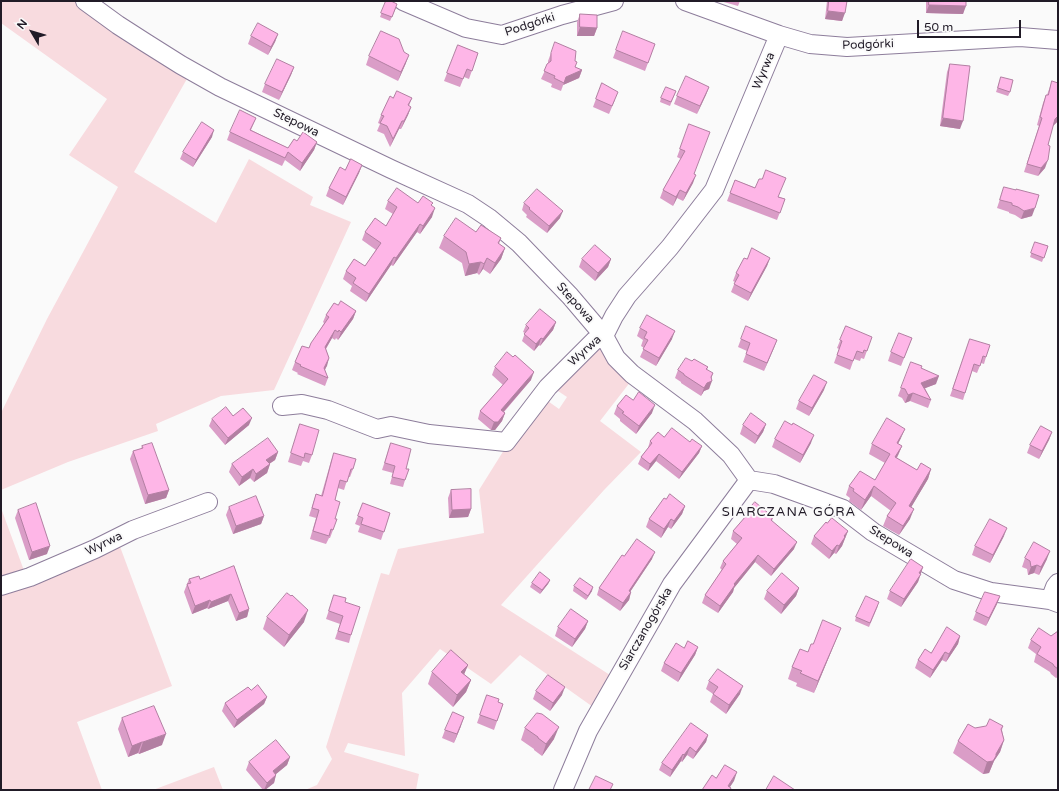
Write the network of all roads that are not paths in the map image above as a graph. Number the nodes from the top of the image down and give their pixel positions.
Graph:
1 (85, 1) edge
2 (403, 1) edge
3 (614, 1) edge
4 (685, 1) edge
5 (779, 35) junction
6 (1058, 40) edge
7 (604, 336) junction
8 (282, 406) dead end
9 (749, 480) junction
10 (208, 502) dead end
11 (1058, 583) edge
12 (1, 586) edge
13 (1054, 602) edge
14 (563, 790) edge

1 - 7 street, Stepowa
2 - 3 street, Podgórki
4 - 5 street, Podgórki
5 - 6 street, Podgórki
5 - 7 street, Wyrwa
7 - 8 street, Wyrwa
7 - 9 street, Stepowa
9 - 13 street, Stepowa
9 - 14 street, Siarczanogórska
10 - 12 street, Wyrwa
11 - 13 street, Stepowa

